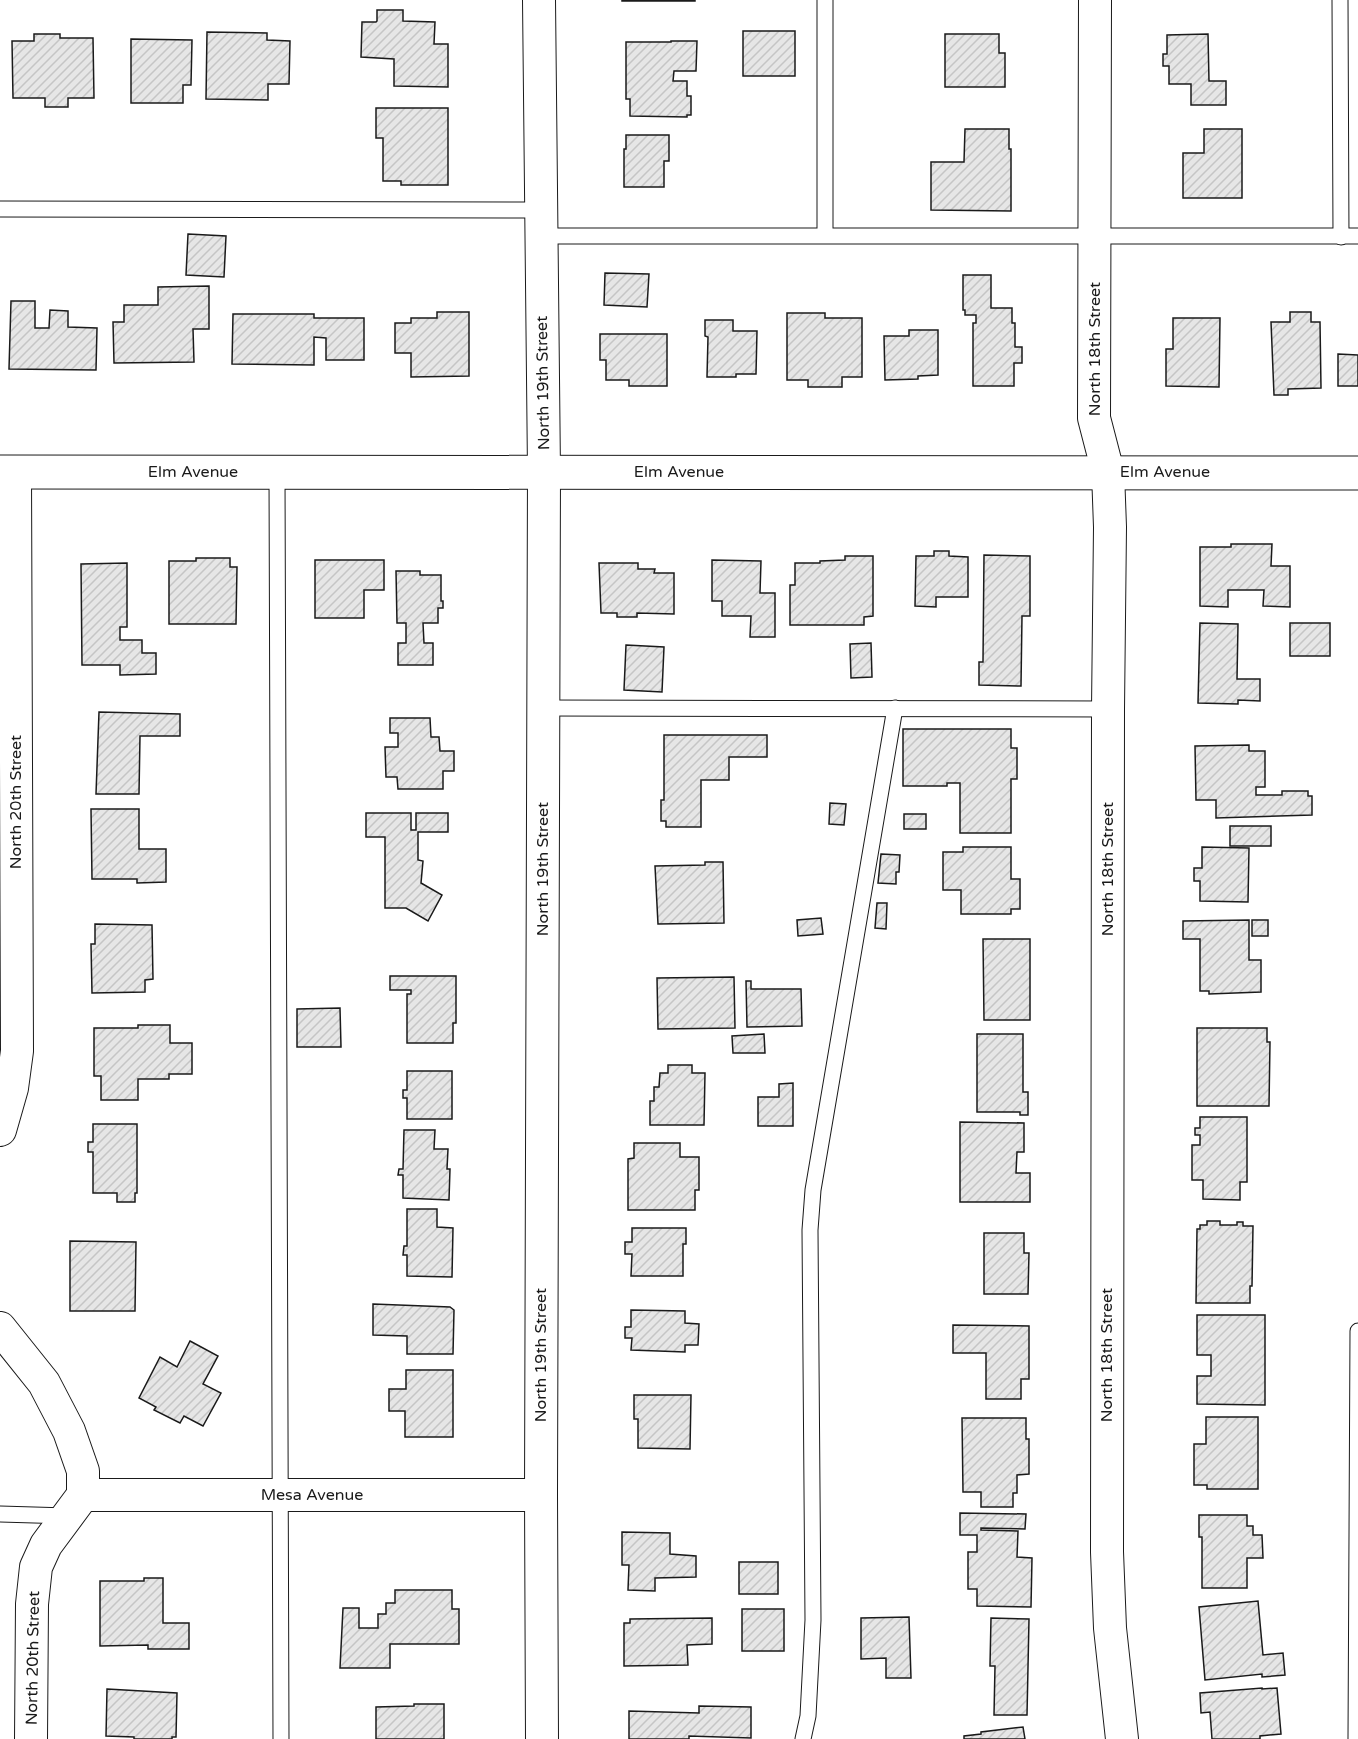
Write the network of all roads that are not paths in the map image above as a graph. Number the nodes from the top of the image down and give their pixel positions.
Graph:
1 (539, 0) edge
2 (825, 0) edge
3 (1095, 0) edge
4 (1340, 0) edge
5 (0, 209) edge
6 (541, 223) junction
7 (825, 235) junction
8 (1096, 236) junction
9 (1358, 236) edge
10 (1341, 237) junction
11 (7, 472) edge
12 (277, 472) junction
13 (544, 472) junction
14 (1108, 472) junction
15 (1358, 473) edge
16 (543, 708) junction
17 (895, 708) junction
18 (1108, 709) junction
19 (0, 1130) edge
20 (0, 1328) edge
21 (1358, 1331) edge
22 (541, 1495) junction
23 (281, 1496) junction
24 (76, 1506) junction
25 (0, 1514) edge
26 (31, 1739) edge
27 (281, 1739) edge
28 (542, 1739) edge
29 (803, 1739) edge
30 (1122, 1739) edge
31 (1356, 1739) edge

1 - 6 street, North 19th Street
2 - 7 lane
3 - 8 street, North 18th Street
4 - 10 lane
5 - 6 lane
6 - 7 lane
6 - 13 street, North 19th Street
7 - 8 lane
8 - 10 lane
8 - 14 street, North 18th Street
9 - 10 lane
11 - 12 street, Elm Avenue
11 - 19 street, North 20th Street
12 - 13 street, Elm Avenue
12 - 23 lane
13 - 14 street, Elm Avenue
13 - 16 street, North 19th Street
14 - 15 street, Elm Avenue
14 - 18 street, North 18th Street
16 - 17 lane
16 - 22 street, North 19th Street
17 - 18 lane
17 - 29 lane
18 - 30 street, North 18th Street
20 - 24 street
21 - 31 lane
22 - 23 street, Mesa Avenue
22 - 28 street, North 19th Street
23 - 24 street, Mesa Avenue
23 - 27 lane
24 - 25 lane
24 - 26 street, North 20th Street

